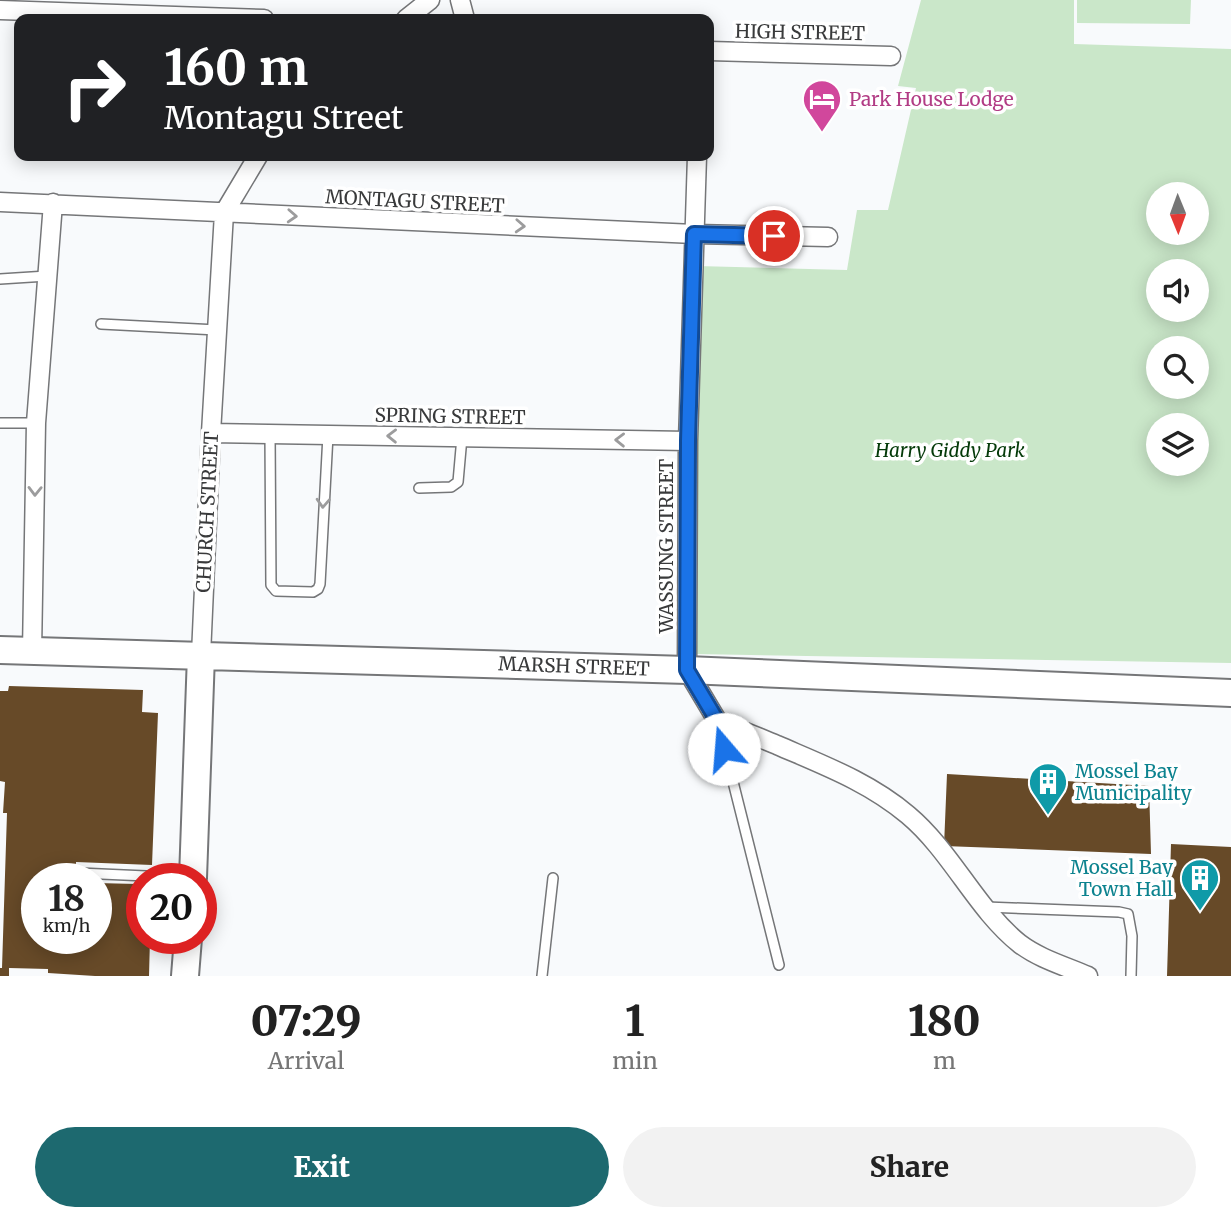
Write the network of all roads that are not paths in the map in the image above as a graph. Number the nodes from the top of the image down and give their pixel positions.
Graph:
1 (430, 0) edge
2 (230, 9) edge
3 (0, 10) edge
4 (247, 14) edge
5 (412, 14) edge
6 (714, 51) edge
7 (891, 55) dead end
8 (255, 161) edge
9 (697, 161) edge
10 (0, 202) edge
11 (52, 203) junction
12 (224, 213) junction
13 (694, 234) junction
14 (828, 237) dead end
15 (47, 276) junction
16 (0, 279) edge
17 (101, 324) dead end
18 (217, 330) junction
19 (0, 423) edge
20 (36, 423) junction
21 (211, 433) junction
22 (270, 434) junction
23 (328, 435) junction
24 (462, 437) junction
25 (688, 441) junction
26 (419, 488) dead end
27 (0, 650) edge
28 (32, 652) junction
29 (201, 654) junction
30 (687, 670) junction
31 (1231, 693) edge
32 (718, 722) junction
33 (194, 863) edge
34 (553, 878) dead end
35 (986, 907) junction
36 (187, 954) edge
37 (779, 965) dead end
38 (185, 976) edge
39 (542, 976) edge
40 (1088, 976) edge
41 (1131, 976) edge

1 - 5 street
2 - 3 street
2 - 4 street
6 - 7 street, HIGH STREET
8 - 12 street, CHURCH STREET
9 - 13 street, WASSUNG STREET
10 - 11 street, MONTAGU STREET
11 - 12 street, MONTAGU STREET
11 - 15 street
12 -> 13 street, MONTAGU STREET
12 - 18 street, CHURCH STREET
13 - 14 street, MONTAGU STREET
13 - 25 street, WASSUNG STREET
15 - 16 lane
15 - 20 street
17 - 18 lane
18 - 21 street, CHURCH STREET
19 - 20 lane
20 -> 28 street
21 - 22 street, SPRING STREET
21 - 29 street, CHURCH STREET
22 - 23 street, SPRING STREET
23 -> 22 lane
24 -> 23 street, SPRING STREET
25 -> 24 street, SPRING STREET
24 - 26 lane
25 - 30 street, WASSUNG STREET
27 - 28 street, MARSH STREET
28 - 29 street, MARSH STREET
29 - 30 street, MARSH STREET
29 - 33 street, CHURCH STREET
30 - 31 street, MARSH STREET
30 - 32 street
32 - 35 street
32 - 37 lane
34 - 39 lane
35 - 40 street
35 - 41 lane
36 - 38 street

